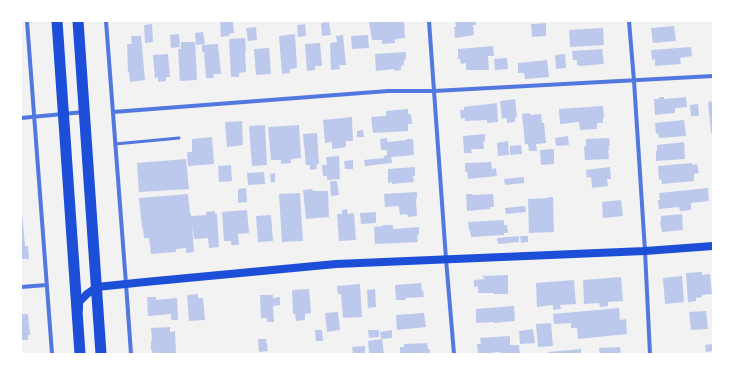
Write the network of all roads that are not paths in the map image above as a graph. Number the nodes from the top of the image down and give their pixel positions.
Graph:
1 (27, 21) edge
2 (57, 21) edge
3 (78, 21) edge
4 (106, 21) edge
5 (429, 21) edge
6 (629, 21) edge
7 (713, 76) edge
8 (634, 81) junction
9 (434, 91) junction
10 (84, 112) junction
11 (113, 112) junction
12 (63, 114) junction
13 (34, 117) junction
14 (21, 118) edge
15 (179, 138) dead end
16 (115, 144) junction
17 (713, 246) edge
18 (645, 250) junction
19 (446, 259) junction
20 (126, 284) junction
21 (47, 285) junction
22 (21, 287) edge
23 (96, 287) junction
24 (77, 322) junction
25 (52, 354) edge
26 (80, 354) edge
27 (101, 354) edge
28 (131, 354) edge
29 (454, 354) edge
30 (650, 354) edge

1 - 13 street
2 - 12 highway
3 - 10 highway
4 - 11 street
5 - 9 street
6 - 8 street
7 - 8 street
8 - 9 street
8 - 18 street
9 - 11 street
9 - 19 street
10 - 12 street
10 - 23 highway
11 - 16 street
12 - 13 street
12 - 24 highway
13 - 14 street
13 - 21 street
15 - 16 lane
16 - 20 street
17 - 18 main road
18 - 19 main road
18 - 30 street
19 - 20 main road
19 - 29 street
20 - 23 main road
20 - 28 street
21 - 22 street
21 - 25 street
23 - 24 main road
23 - 27 highway
24 - 26 highway

